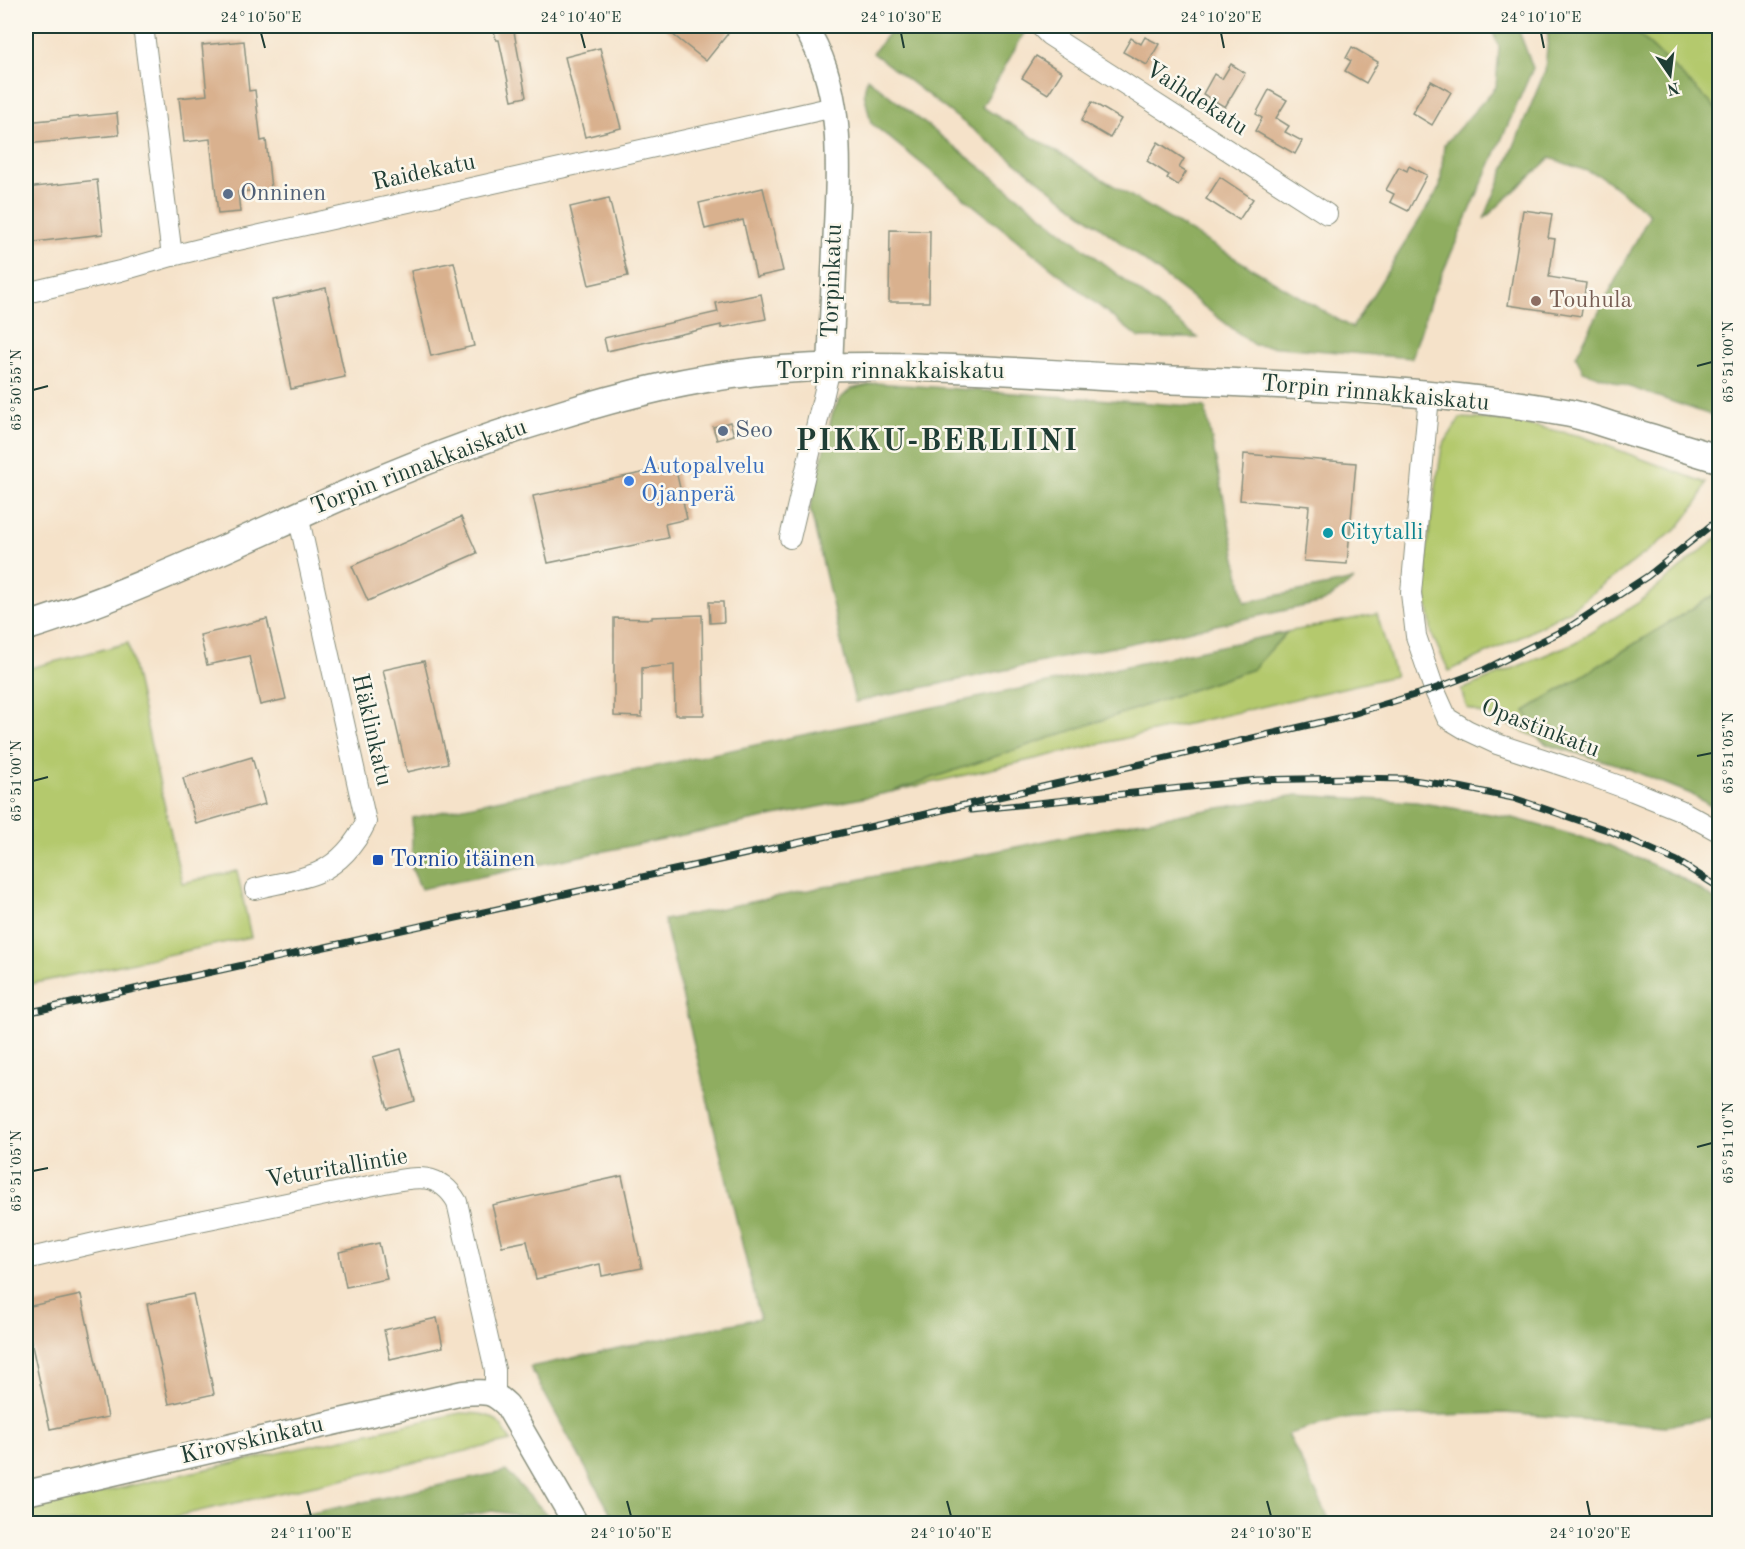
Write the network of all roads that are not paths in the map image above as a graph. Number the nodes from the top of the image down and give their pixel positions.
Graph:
1 (142, 26) edge
2 (804, 26) edge
3 (1040, 26) edge
4 (834, 107) junction
5 (1327, 214) dead end
6 (172, 256) junction
7 (26, 293) edge
8 (830, 368) junction
9 (1429, 396) junction
10 (1719, 459) edge
11 (298, 515) junction
12 (790, 538) dead end
13 (26, 627) edge
14 (1719, 832) edge
15 (255, 889) dead end
16 (26, 1259) edge
17 (487, 1393) junction
18 (26, 1493) edge
19 (576, 1524) edge

1 - 6 street
2 - 4 street, Torpinkatu
3 - 5 street, Vaihdekatu
4 - 6 street, Raidekatu
4 - 8 street, Torpinkatu
6 - 7 street, Raidekatu
8 - 9 main road, Torpin rinnakkaiskatu
8 - 11 main road, Torpin rinnakkaiskatu
8 - 12 street, Torpinkatu
9 - 10 main road, Torpin rinnakkaiskatu
9 - 14 street, Opastinkatu
11 - 13 main road, Torpin rinnakkaiskatu
11 - 15 street, Häklinkatu
16 - 17 street, Veturitallintie
17 - 18 street, Kirovskinkatu
17 - 19 street

